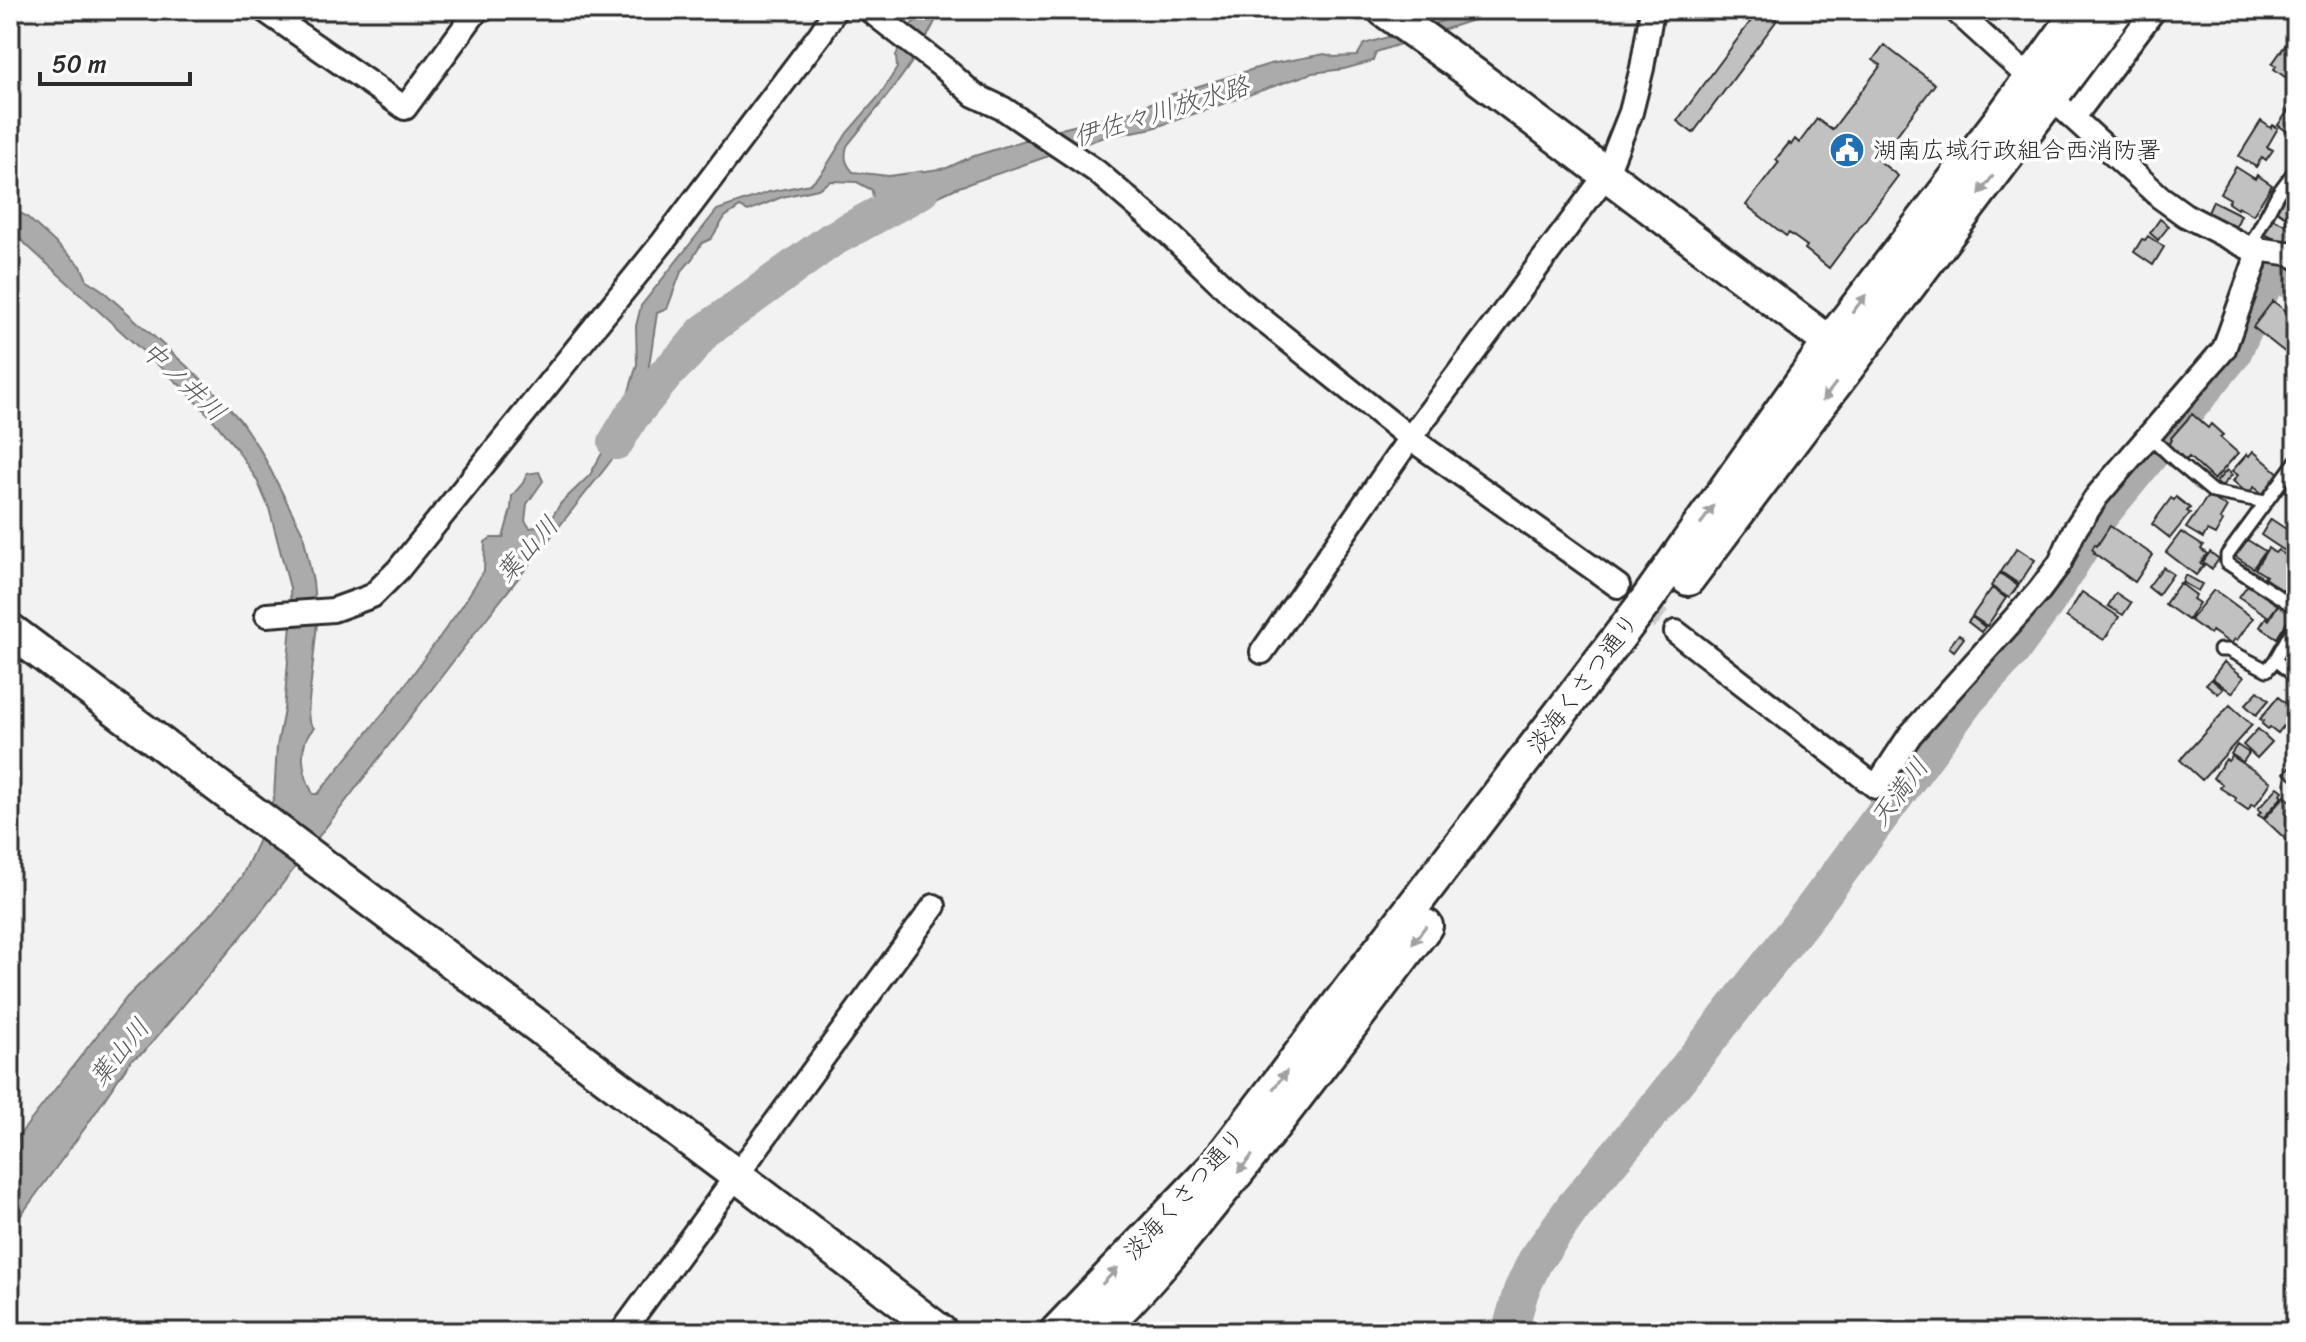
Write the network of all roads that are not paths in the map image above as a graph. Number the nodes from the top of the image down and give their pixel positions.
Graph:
1 (264, 10) edge
2 (477, 10) edge
3 (835, 10) edge
4 (869, 10) edge
5 (1384, 10) edge
6 (1652, 10) edge
7 (1955, 10) edge
8 (2080, 10) edge
9 (2117, 10) edge
10 (2154, 10) edge
11 (2052, 98) junction
12 (2296, 169) edge
13 (1606, 175) junction
14 (2253, 248) junction
15 (2296, 257) edge
16 (1841, 352) junction
17 (2149, 436) junction
18 (1410, 438) junction
19 (2296, 461) edge
20 (2265, 502) junction
21 (1618, 586) tunnel mouth
22 (2296, 608) edge
23 (267, 615) dead end
24 (2296, 623) edge
25 (10, 630) edge
26 (1676, 632) tunnel mouth
27 (2220, 650) dead end
28 (1262, 652) dead end
29 (2275, 660) junction
30 (2296, 677) edge
31 (934, 906) dead end
32 (736, 1175) junction
33 (622, 1332) edge
34 (941, 1332) edge
35 (1056, 1332) edge
36 (1097, 1332) edge

1 - 2 street
3 - 23 street
4 - 18 street
5 - 13 street
6 - 13 street
7 - 11 street
8 - 11 street, 淡海くさつ通り
9 - 11 street, 淡海くさつ通り
10 - 11 street
11 - 14 street
11 - 16 street, 淡海くさつ通り
12 - 14 lane
13 - 16 street
13 - 18 street
14 - 15 street
14 - 17 street
35 -> 16 street, 淡海くさつ通り
16 -> 36 street, 淡海くさつ通り
17 - 20 lane
17 - 26 street
18 - 21 street
18 - 28 street
19 - 20 lane
20 - 22 lane
24 - 29 lane
25 - 32 street
27 - 29 lane
29 - 30 lane
31 - 32 street
32 - 33 street
32 - 34 street

